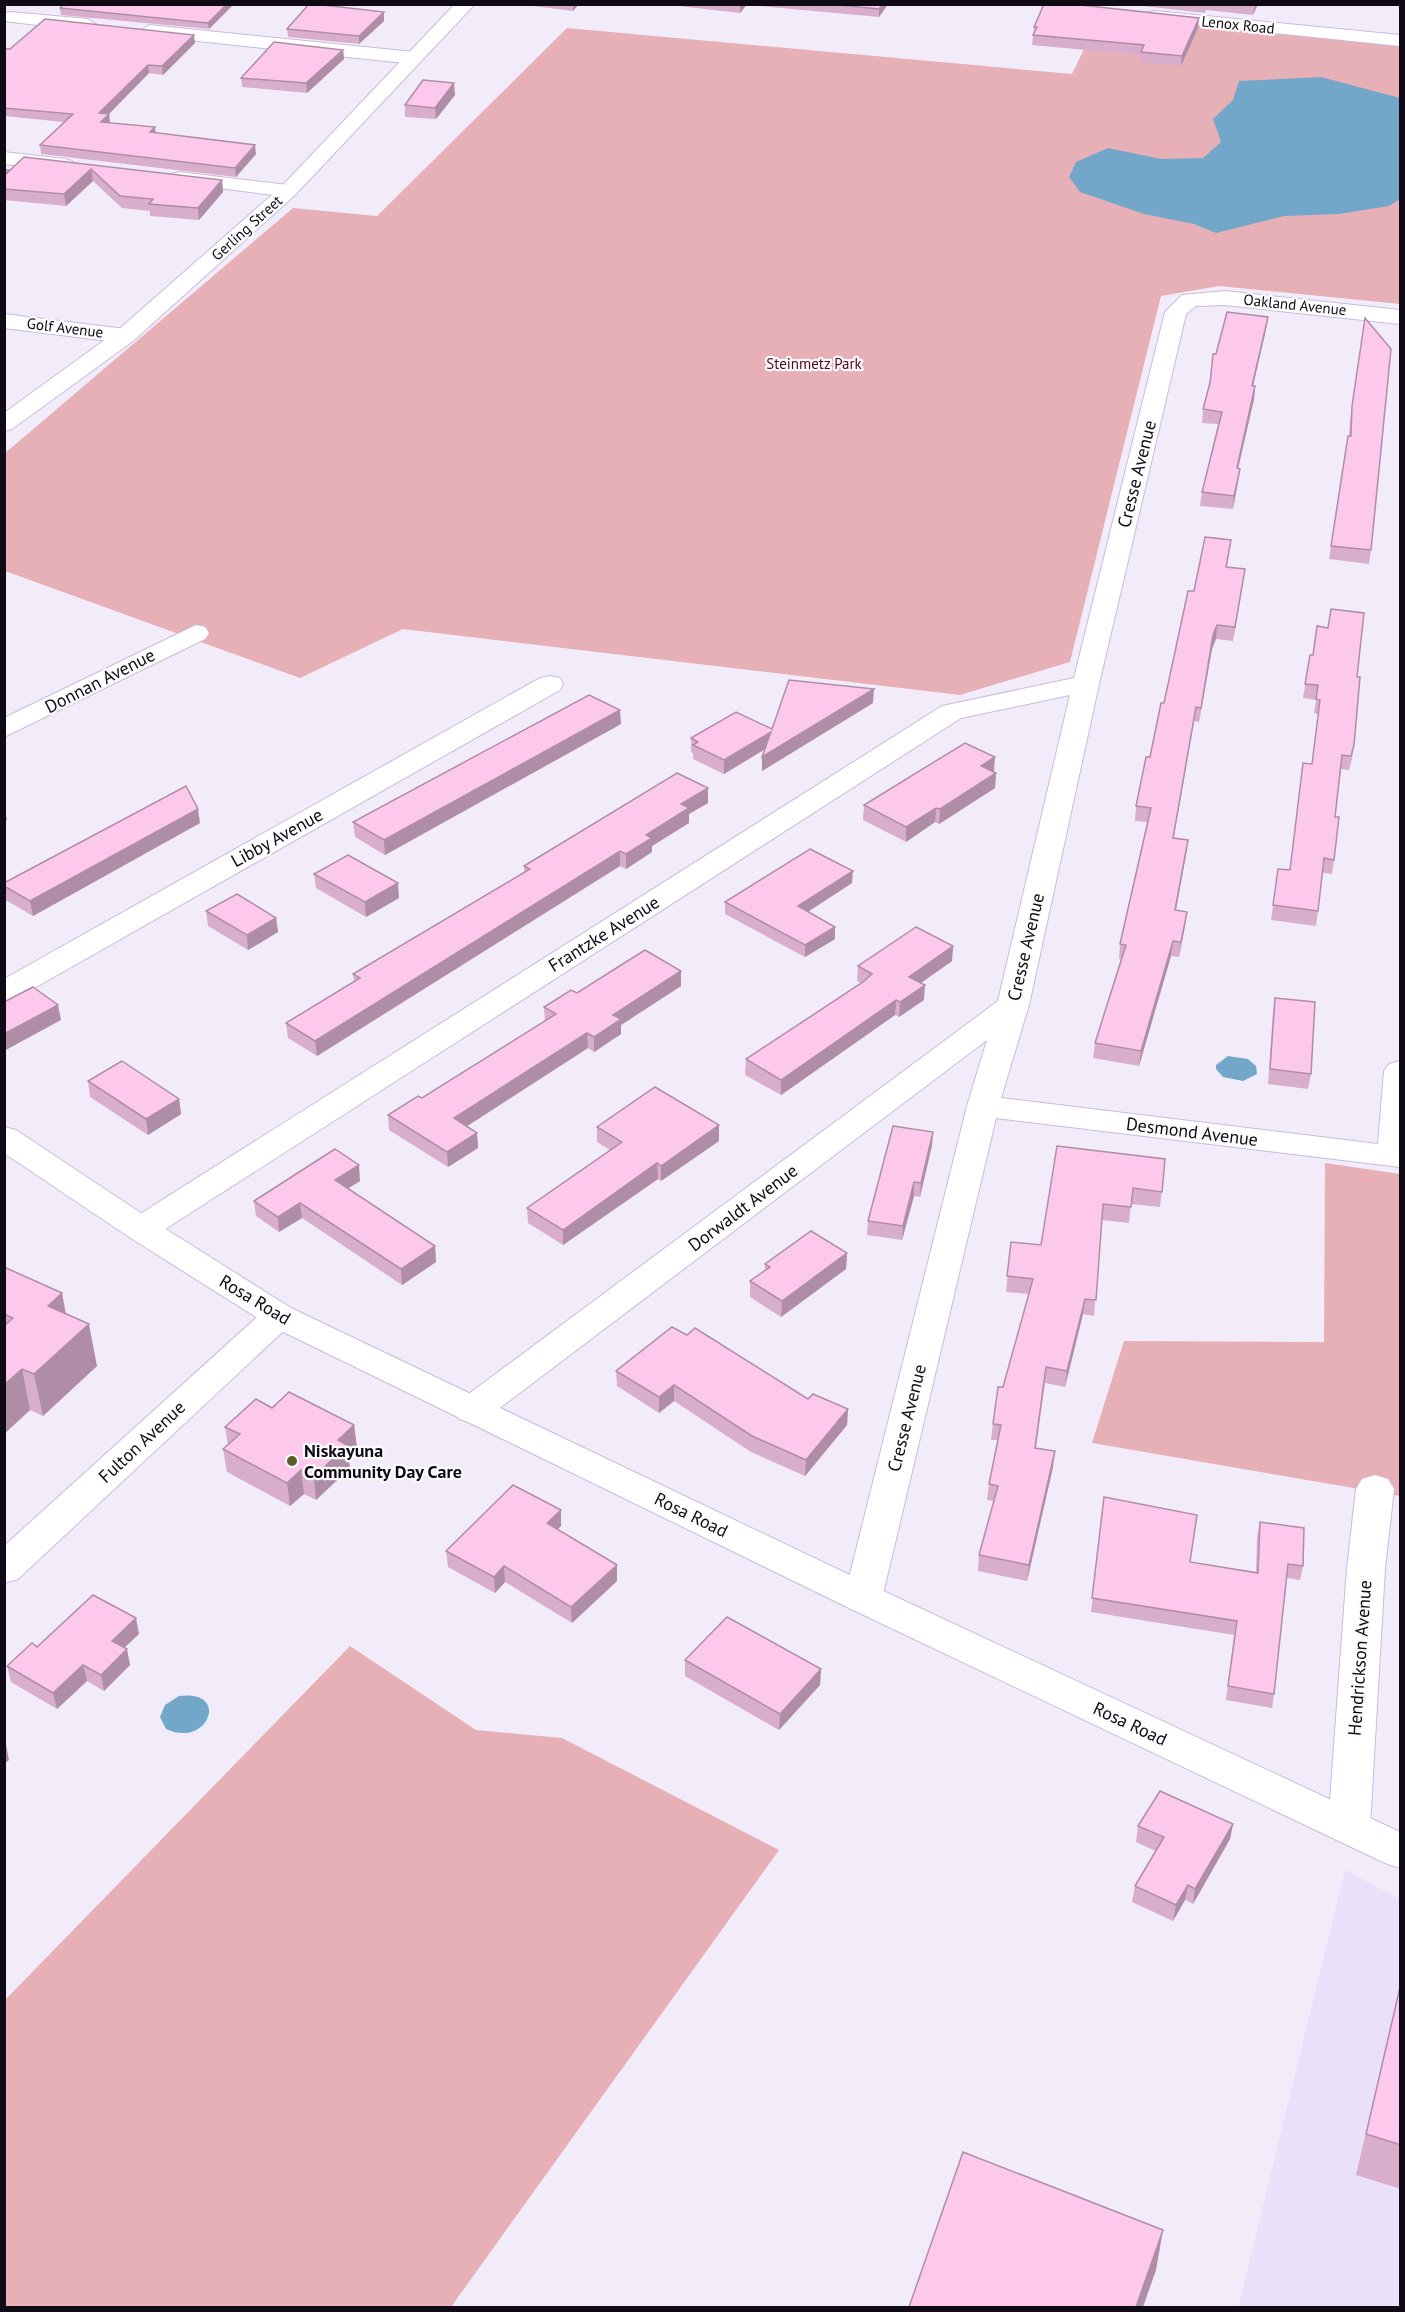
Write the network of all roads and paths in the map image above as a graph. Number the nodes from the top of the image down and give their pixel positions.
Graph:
1 (26, 4) edge
2 (466, 4) edge
3 (1136, 14) edge
4 (7, 19) edge
5 (112, 28) edge
6 (136, 30) edge
7 (1401, 41) edge
8 (414, 58) junction
9 (4, 158) edge
10 (87, 168) edge
11 (158, 176) edge
12 (288, 191) junction
13 (1190, 300) joint
14 (1401, 316) edge
15 (4, 321) edge
16 (125, 336) junction
17 (4, 424) edge
18 (196, 633) dead end
19 (550, 684) dead end
20 (1086, 684) junction
21 (4, 729) edge
22 (4, 992) edge
23 (1014, 1005) junction
24 (1401, 1071) edge
25 (983, 1106) junction
26 (4, 1137) edge
27 (1397, 1157) edge
28 (141, 1229) junction
29 (279, 1316) junction
30 (472, 1410) junction
31 (1375, 1489) dead end
32 (4, 1569) edge
33 (863, 1598) junction
34 (1349, 1827) junction
35 (1401, 1851) edge

1 - 4 street
2 - 8 street, Gerling Street
3 - 7 street, Lenox Road
4 - 5 street
6 - 8 street
8 - 12 street, Gerling Street
9 - 10 street
11 - 12 street
12 - 16 street, Gerling Street
13 - 14 street, Oakland Avenue
13 - 20 street, Cresse Avenue
15 - 16 street, Golf Avenue
16 - 17 street, Gerling Street
18 - 21 street, Donnan Avenue
19 - 22 street, Libby Avenue
20 - 23 street, Cresse Avenue
20 - 28 street, Frantzke Avenue
23 - 25 street, Cresse Avenue
23 - 30 street, Dorwaldt Avenue
24 - 27 street
25 - 27 street, Desmond Avenue
25 - 33 street, Cresse Avenue
26 - 28 street, Rosa Road
28 - 29 street, Rosa Road
29 - 30 street, Rosa Road
29 - 32 street, Fulton Avenue
30 - 33 street, Rosa Road
31 - 34 street, Hendrickson Avenue
33 - 34 street, Rosa Road
34 - 35 street, Rosa Road

